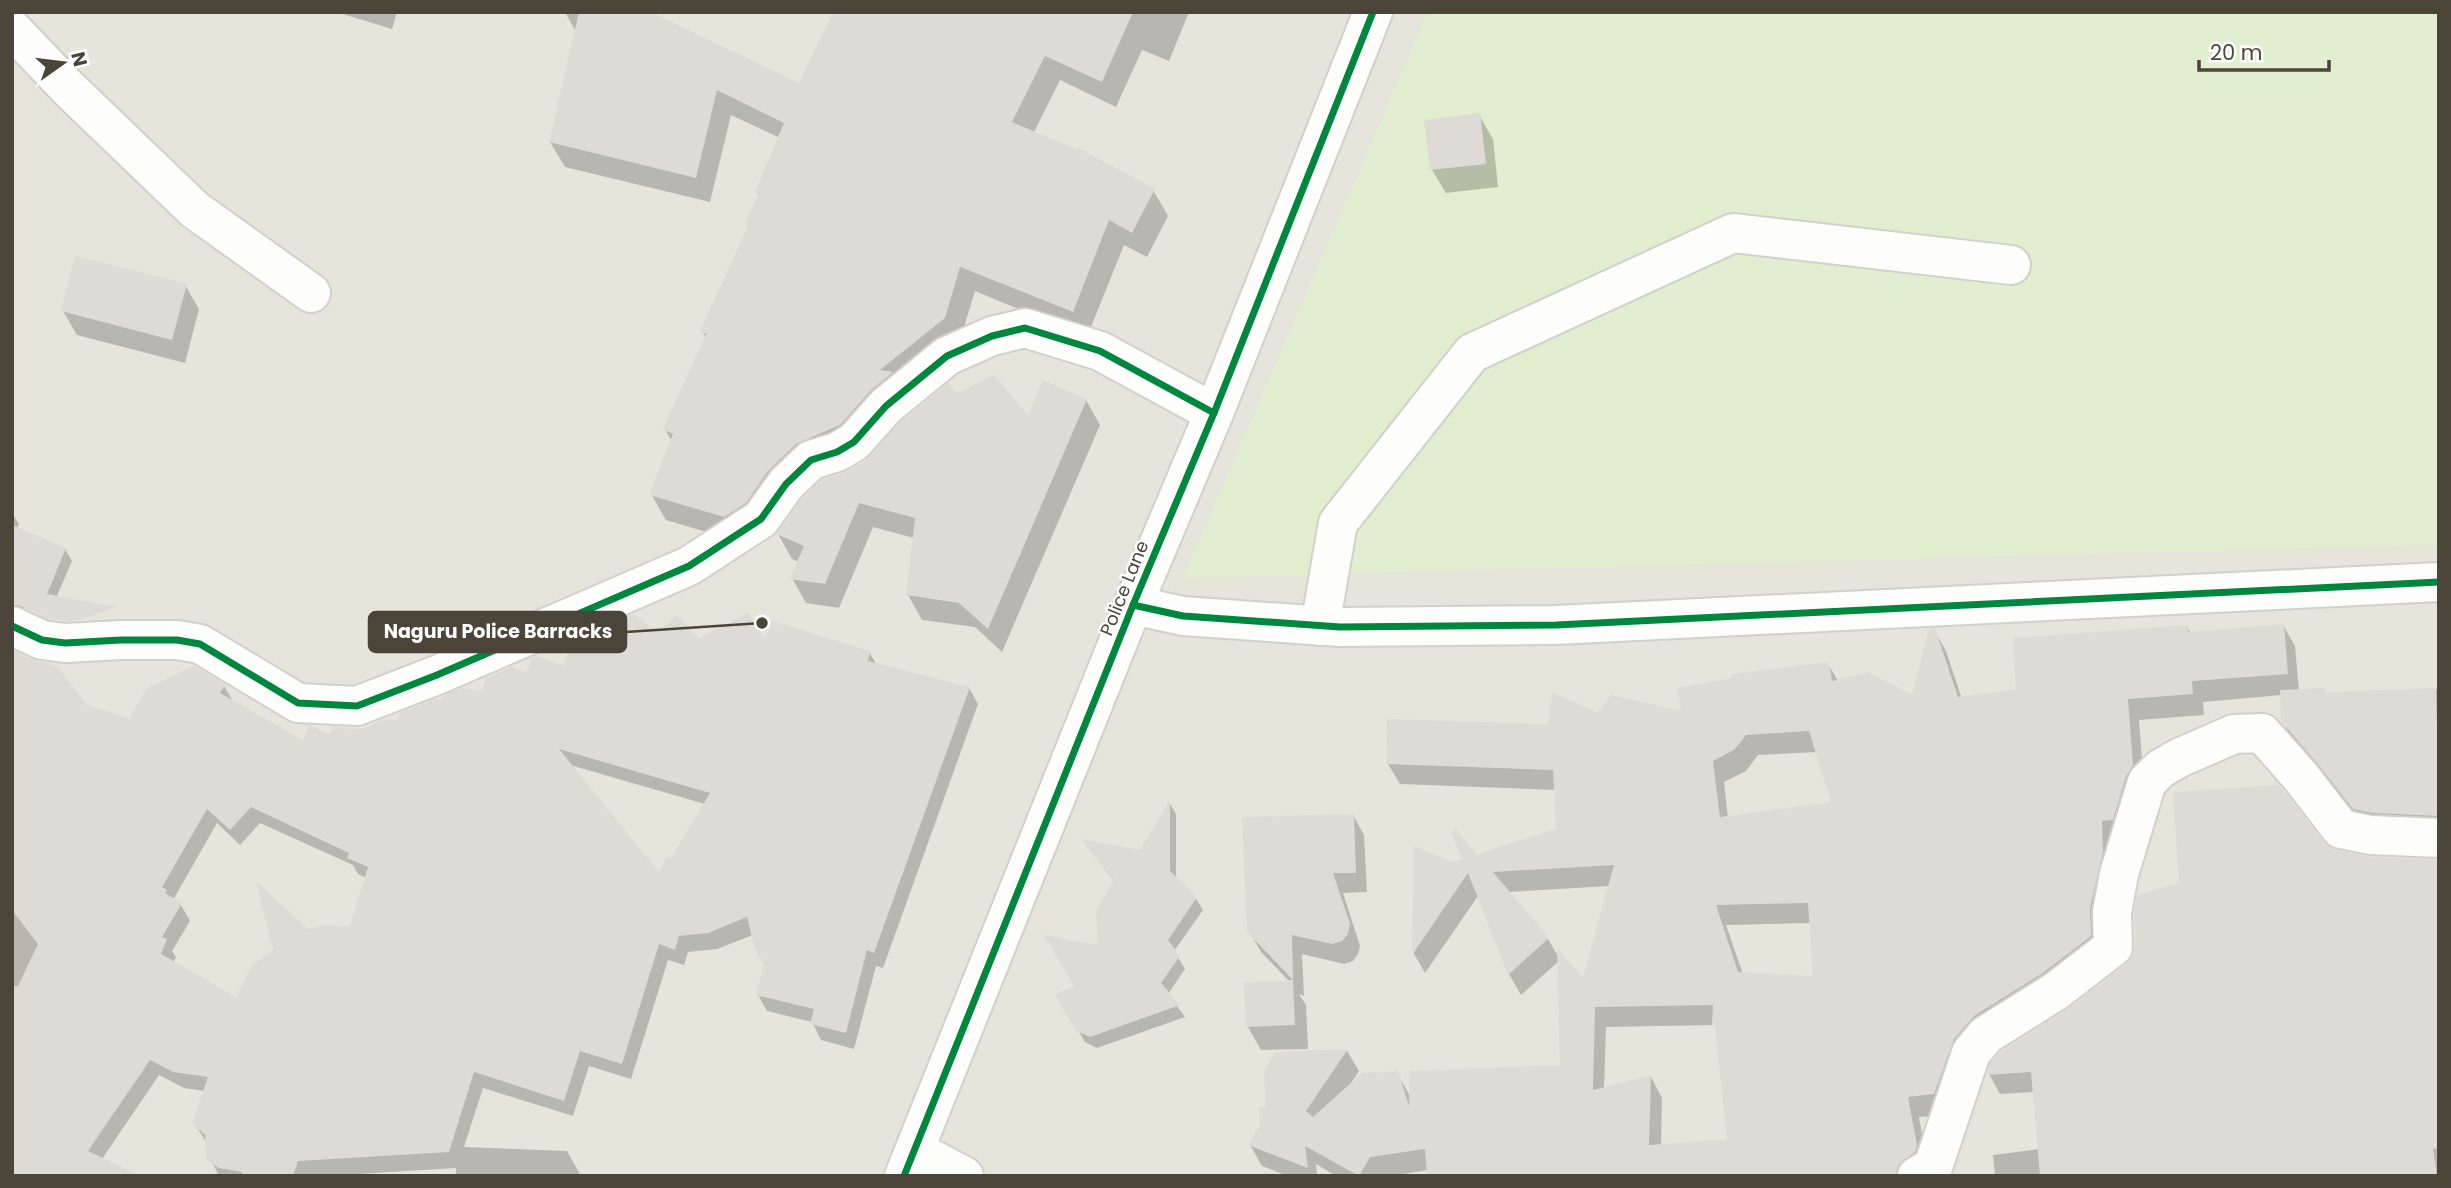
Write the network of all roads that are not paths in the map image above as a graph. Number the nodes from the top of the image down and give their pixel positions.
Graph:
1 (1373, 12) edge
2 (12, 29) edge
3 (2011, 265) dead end
4 (311, 293) dead end
5 (1214, 413) junction
6 (2439, 582) edge
7 (1133, 605) junction
8 (12, 626) edge
9 (1320, 626) junction
10 (2439, 838) edge
11 (909, 1163) edge
12 (964, 1176) edge
13 (1917, 1176) edge

1 - 5 street, Police Lane
2 - 4 street
3 - 9 street
5 - 7 street, Police Lane
5 - 8 street
6 - 9 street
7 - 9 street
7 - 11 street, Police Lane
10 - 13 street
11 - 12 street

